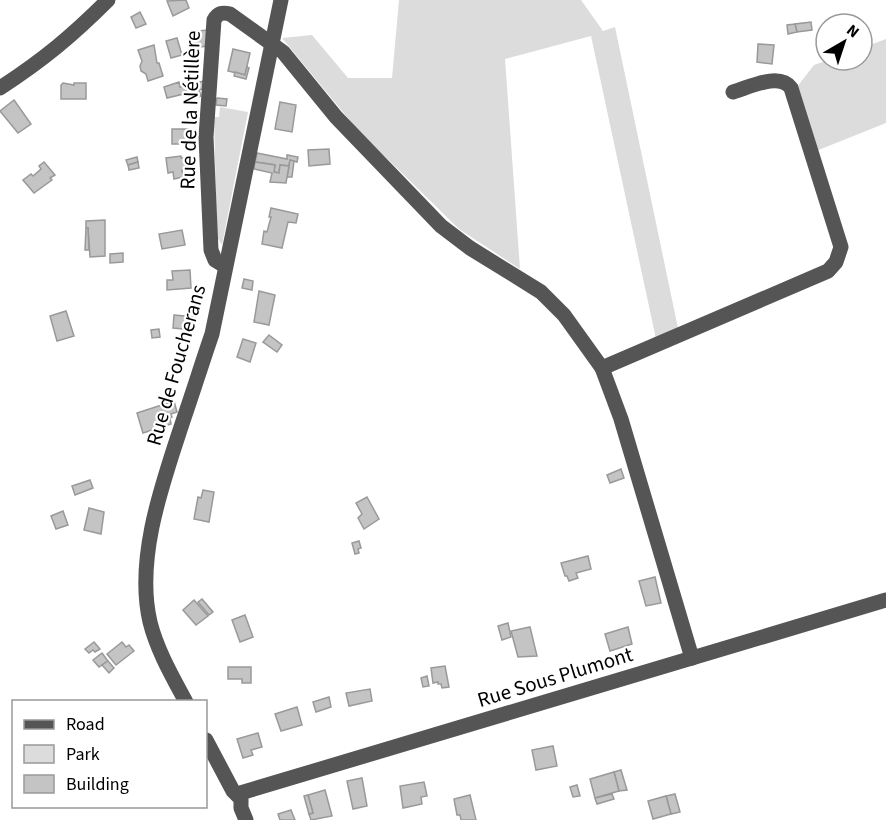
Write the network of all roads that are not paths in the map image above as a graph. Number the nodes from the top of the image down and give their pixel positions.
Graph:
1 (108, 0) edge
2 (281, 0) edge
3 (272, 44) junction
4 (0, 88) edge
5 (733, 92) dead end
6 (225, 266) junction
7 (602, 368) junction
8 (886, 600) edge
9 (692, 658) junction
10 (185, 700) edge
11 (207, 742) edge
12 (237, 794) junction
13 (246, 820) edge

1 - 4 street
2 - 3 street, Rue de Foucherans
3 - 6 street, Rue de Foucherans
3 - 6 street, Rue de la Nétillère
3 - 7 street
5 - 7 street
6 - 10 street, Rue de Foucherans
7 - 9 street
8 - 9 street, Rue Sous Plumont
9 - 12 street, Rue Sous Plumont
11 - 12 street
12 - 13 street

